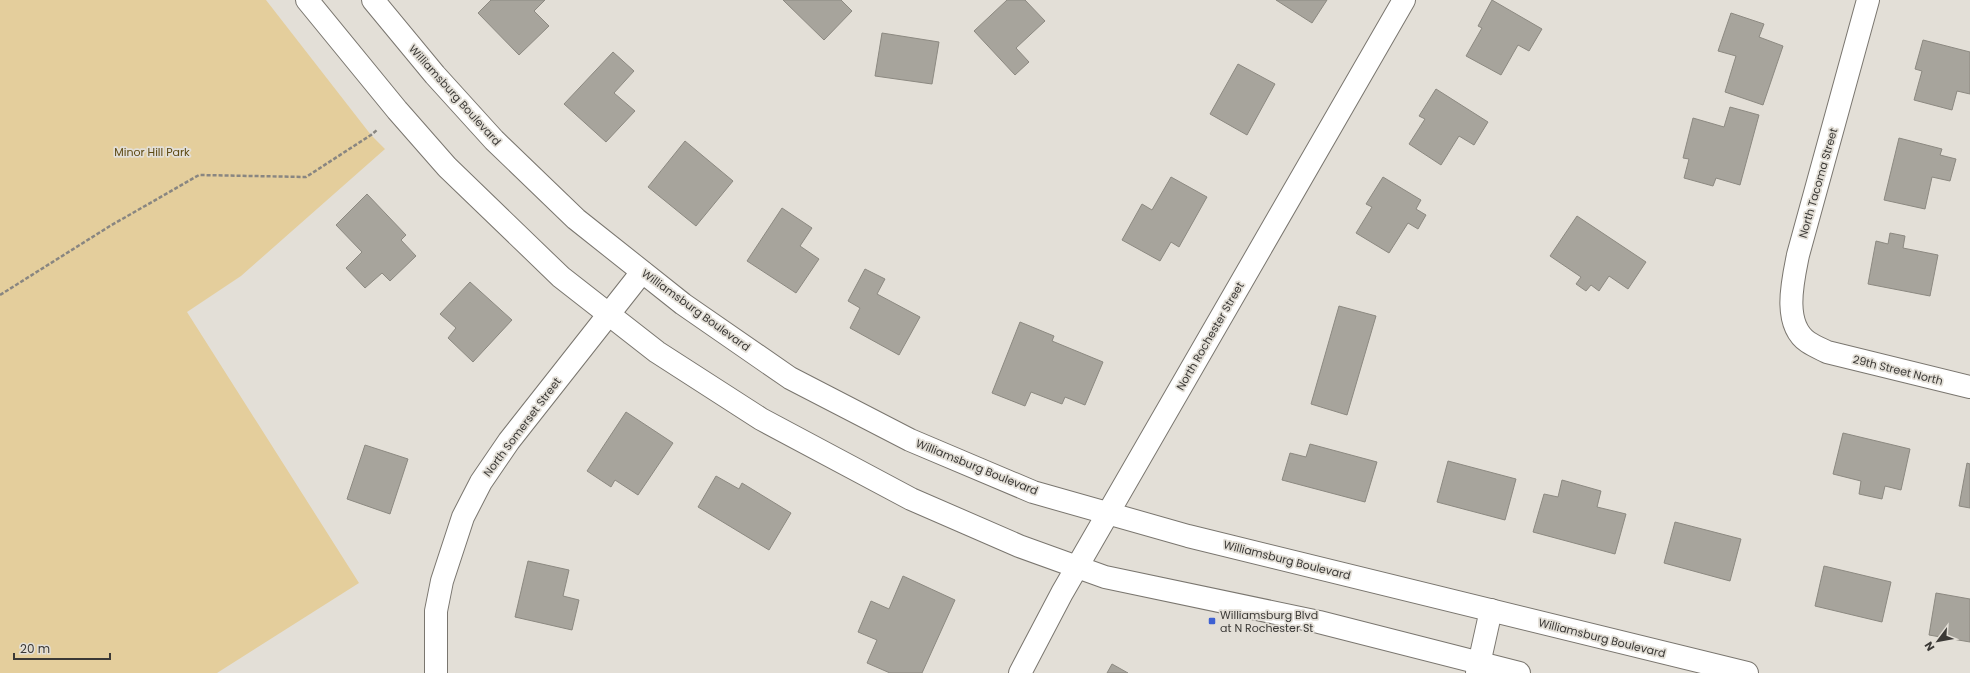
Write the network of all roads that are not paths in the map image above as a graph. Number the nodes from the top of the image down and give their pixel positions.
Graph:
1 (307, 0) edge
2 (373, 0) edge
3 (1404, 0) edge
4 (1868, 0) edge
5 (642, 272) junction
6 (609, 315) junction
7 (1827, 352) joint
8 (1970, 387) edge
9 (1108, 513) junction
10 (1077, 567) junction
11 (1490, 610) junction
12 (1478, 668) edge
13 (436, 673) edge
14 (1020, 673) edge
15 (1519, 673) edge
16 (1747, 673) edge

1 - 6 main road
2 - 5 main road, Williamsburg Boulevard
3 - 9 main road, North Rochester Street
4 - 7 main road, North Tacoma Street
5 - 6 main road, North Somerset Street
5 - 9 main road, Williamsburg Boulevard
6 - 10 main road
6 - 13 main road, North Somerset Street
7 - 8 main road, 29th Street North
9 - 10 main road, North Rochester Street
9 - 11 main road, Williamsburg Boulevard
10 - 12 main road
10 - 14 main road, North Rochester Street
11 - 12 main road
11 - 16 main road, Williamsburg Boulevard
12 - 15 main road

